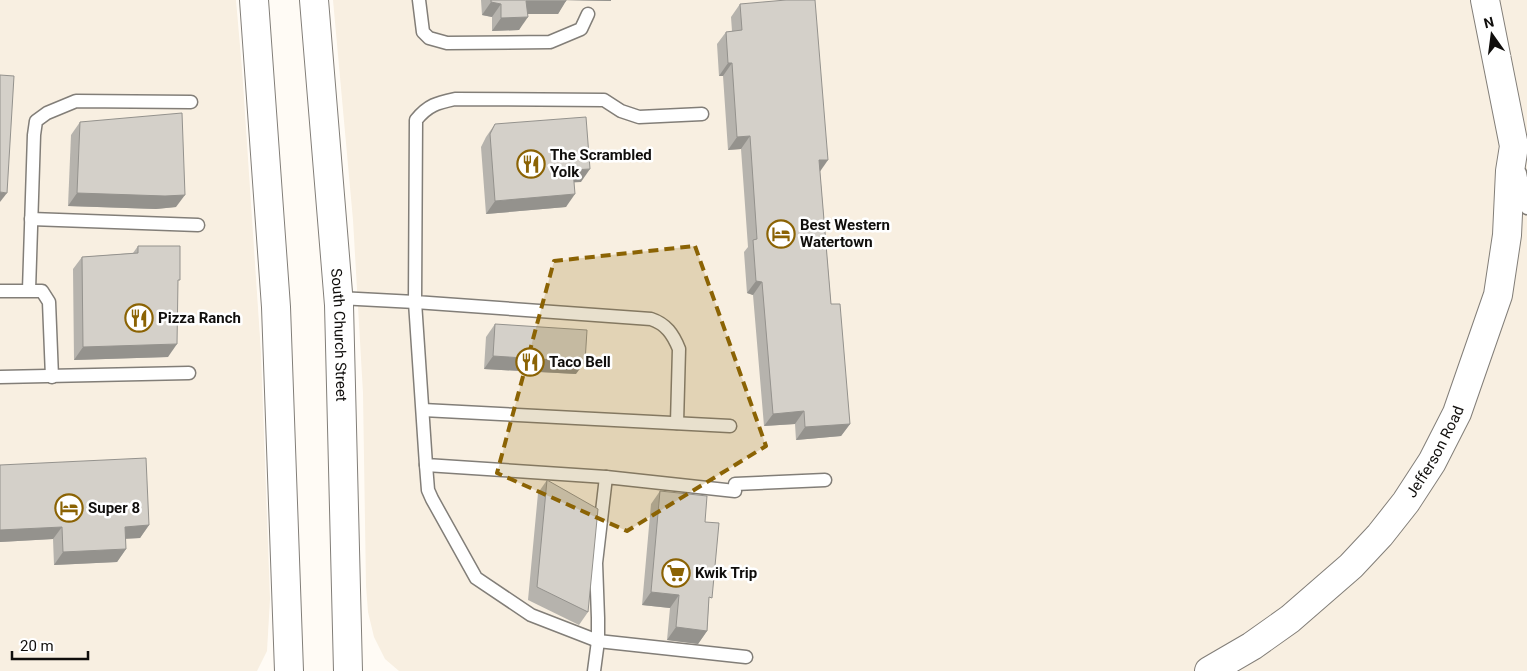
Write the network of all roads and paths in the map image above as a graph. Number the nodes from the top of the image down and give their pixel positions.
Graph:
1 (254, 0) edge
2 (314, 0) edge
3 (419, 0) edge
4 (1485, 0) edge
5 (588, 14) dead end
6 (190, 102) dead end
7 (702, 114) dead end
8 (1514, 146) junction
9 (1527, 208) edge
10 (31, 219) junction
11 (198, 225) dead end
12 (29, 290) junction
13 (0, 291) edge
14 (339, 298) junction
15 (414, 302) junction
16 (189, 373) dead end
17 (0, 377) edge
18 (52, 377) junction
19 (423, 410) junction
20 (677, 423) junction
21 (730, 426) dead end
22 (426, 465) junction
23 (606, 477) junction
24 (825, 480) dead end
25 (598, 641) junction
26 (746, 657) dead end
27 (289, 671) edge
28 (348, 671) edge
29 (594, 671) edge
30 (1209, 671) edge

1 - 27 main road
2 - 14 main road, South Church Street
3 - 5 lane
4 - 8 main road
6 - 10 lane
7 - 15 lane
8 - 9 lane
8 - 30 main road, Jefferson Road
10 - 11 lane
10 - 12 lane
12 - 13 lane
12 - 18 lane
14 - 15 lane
14 - 28 main road, South Church Street
15 - 19 lane
15 - 20 lane
16 - 18 lane
17 - 18 lane
19 - 20 lane
19 - 22 lane
20 - 21 lane
22 - 23 lane
22 - 25 lane
23 - 24 lane
23 - 25 lane
25 - 26 lane
25 - 29 lane

